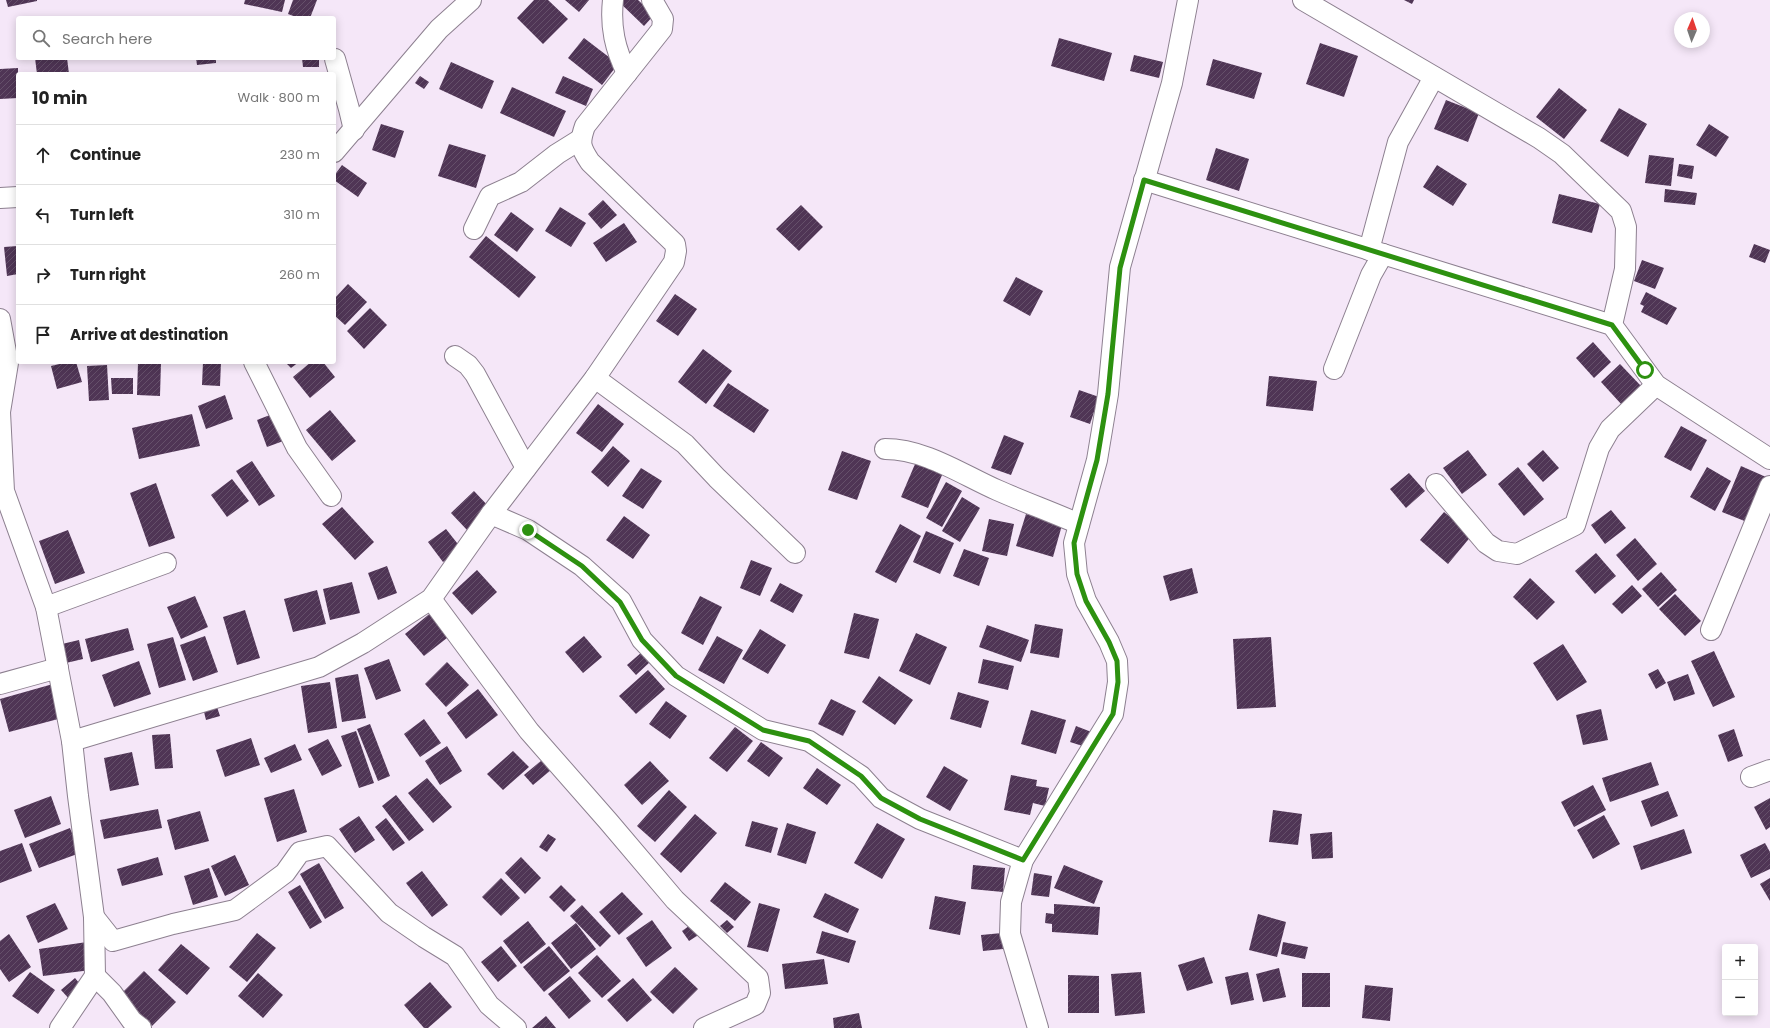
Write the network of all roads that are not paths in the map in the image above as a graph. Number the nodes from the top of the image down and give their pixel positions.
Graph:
1 (471, 0) edge
2 (613, 0) edge
3 (652, 0) edge
4 (1188, 0) edge
5 (1303, 0) edge
6 (335, 60) edge
7 (627, 73) junction
8 (1434, 77) junction
9 (354, 130) junction
10 (581, 139) junction
11 (336, 150) edge
12 (1144, 180) junction
13 (16, 197) edge
14 (0, 198) edge
15 (474, 229) dead end
16 (1376, 252) junction
17 (0, 319) edge
18 (1612, 325) junction
19 (455, 356) dead end
20 (13, 362) edge
21 (255, 364) edge
22 (1334, 369) dead end
23 (595, 378) junction
24 (1656, 385) junction
25 (885, 449) dead end
26 (1770, 459) edge
27 (526, 468) junction
28 (1, 470) edge
29 (1436, 484) dead end
30 (1770, 486) edge
31 (331, 496) dead end
32 (491, 514) junction
33 (1080, 524) junction
34 (794, 553) dead end
35 (166, 563) dead end
36 (431, 599) junction
37 (46, 608) junction
38 (1711, 630) dead end
39 (58, 668) junction
40 (0, 684) edge
41 (72, 740) junction
42 (1770, 770) edge
43 (1750, 777) dead end
44 (1023, 860) junction
45 (94, 917) junction
46 (95, 976) junction
47 (60, 1028) edge
48 (141, 1028) edge
49 (516, 1028) edge
50 (704, 1028) edge
51 (1038, 1028) edge

1 - 9 street
2 - 7 street
3 - 7 street
4 - 12 street
5 - 8 street
6 - 9 street
7 - 10 street
8 - 16 street
8 - 18 street
9 - 11 street
10 - 15 street
10 - 23 street
12 - 16 street
12 - 33 street
13 - 14 street
16 - 18 street
16 - 22 street
17 - 20 street
18 - 24 street
19 - 27 street
20 - 28 street
21 - 31 street
23 - 27 street
23 - 34 street
24 - 26 street
24 - 29 street
25 - 33 street
27 - 32 street
28 - 37 street
30 - 38 street
32 - 36 street
32 - 44 street
33 - 44 street
35 - 37 street
36 - 41 street
36 - 50 street
37 - 39 street
39 - 40 street
39 - 41 street
41 - 45 street
42 - 43 street
44 - 51 street
45 - 46 street
45 - 49 street
46 - 47 street
46 - 48 street

